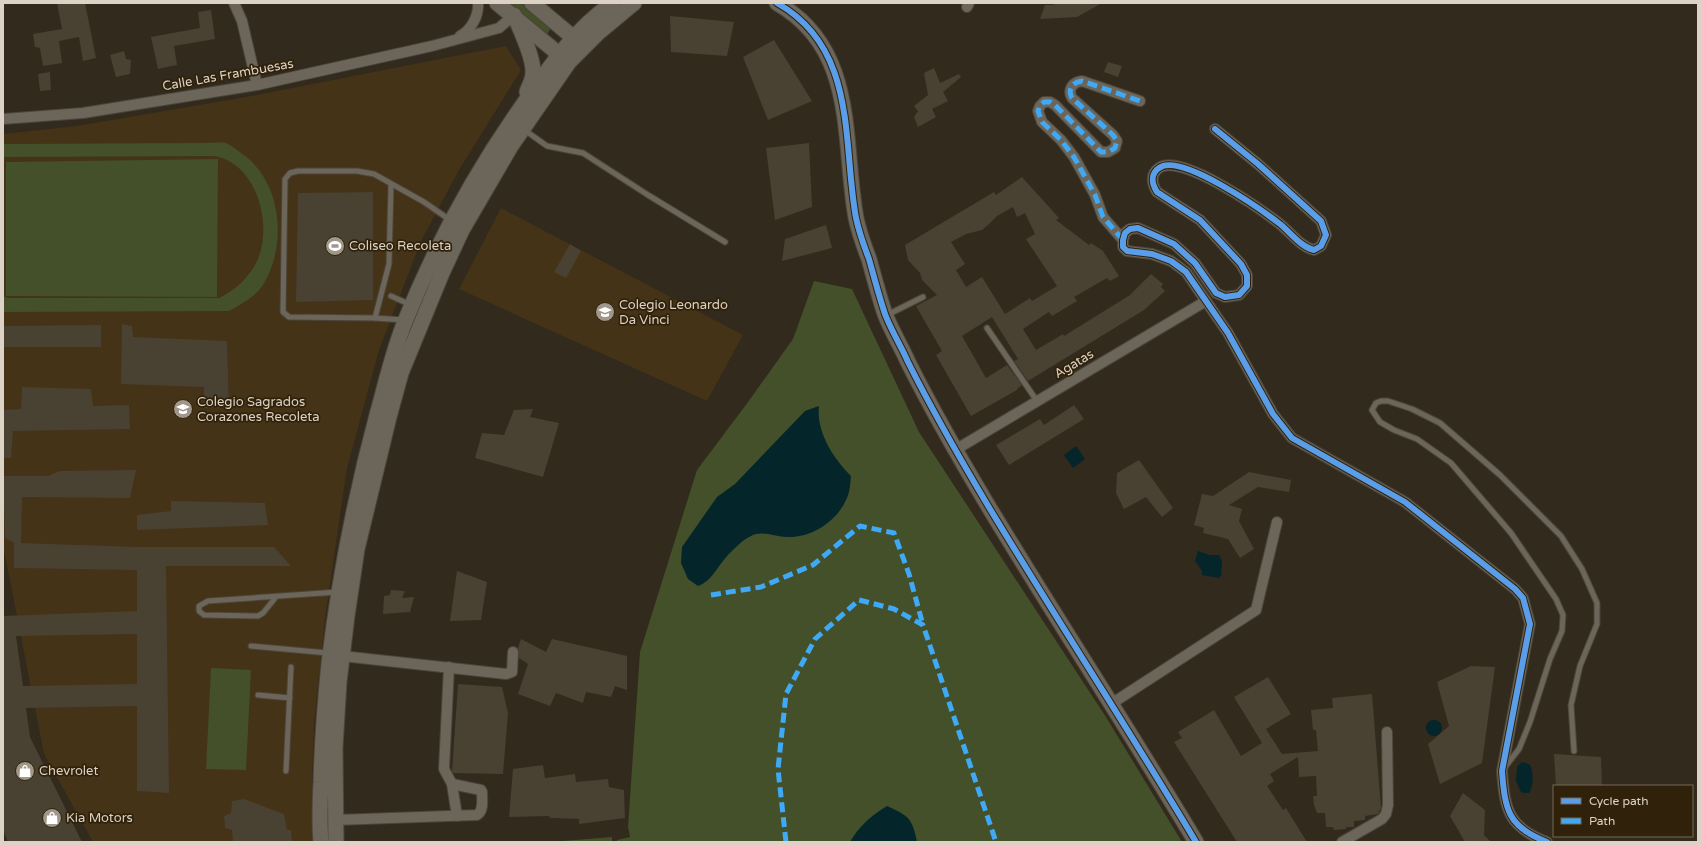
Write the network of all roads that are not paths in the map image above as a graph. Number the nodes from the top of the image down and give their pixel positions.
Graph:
1 (234, 3) edge
2 (478, 3) edge
3 (497, 3) edge
4 (532, 3) edge
5 (613, 3) edge
6 (634, 3) edge
7 (777, 3) edge
8 (514, 15) junction
9 (454, 40) junction
10 (579, 42) junction
11 (564, 58) junction
12 (257, 85) junction
13 (1140, 101) dead end
14 (517, 113) junction
15 (3, 119) edge
16 (523, 129) junction
17 (1215, 129) dead end
18 (391, 185) junction
19 (451, 221) junction
20 (1123, 240) junction
21 (725, 242) dead end
22 (391, 296) dead end
23 (923, 297) dead end
24 (1206, 301) junction
25 (412, 305) junction
26 (886, 316) junction
27 (375, 318) junction
28 (405, 321) junction
29 (987, 328) dead end
30 (1038, 401) junction
31 (954, 450) junction
32 (1277, 522) dead end
33 (339, 592) junction
34 (276, 597) junction
35 (251, 646) dead end
36 (513, 652) dead end
37 (336, 655) junction
38 (291, 666) dead end
39 (449, 667) junction
40 (258, 695) dead end
41 (290, 698) junction
42 (1111, 704) junction
43 (1387, 732) dead end
44 (1574, 751) dead end
45 (286, 771) dead end
46 (1502, 771) junction
47 (452, 784) junction
48 (457, 816) junction
49 (335, 820) junction
50 (321, 842) edge
51 (336, 842) edge
52 (1196, 842) edge
53 (1342, 842) edge
54 (1547, 842) edge

1 - 12 street
2 - 9 street, Calle Las Frambuesas
3 - 8 main road
4 - 10 main road
5 - 10 main road
6 - 10 main road
7 - 26 main road
8 - 9 street, Calle Las Frambuesas
8 - 11 main road
8 - 14 main road
9 - 12 street, Calle Las Frambuesas
10 - 11 main road
11 - 14 main road
11 - 16 main road
12 - 15 street, Calle Las Frambuesas
13 - 20 street
14 - 19 main road
16 - 21 lane
16 - 37 main road
17 - 20 street
18 - 19 lane
18 - 27 lane
18 - 27 lane
19 - 25 main road
20 - 24 street
22 - 25 lane
23 - 26 lane
24 - 30 street, Agatas
24 - 46 street
25 - 28 main road
26 - 31 main road
27 - 28 lane
28 - 33 main road
29 - 30 lane
30 - 31 street, Agatas
31 - 42 main road
32 - 42 street
33 - 34 lane
33 - 37 main road
34 - 34 lane
35 - 37 lane
36 - 39 street
37 - 39 street
37 - 49 main road
37 - 50 main road
38 - 41 lane
39 - 47 street
40 - 41 lane
41 - 45 lane
42 - 52 main road
43 - 53 street
44 - 46 lane
46 - 54 street
47 - 48 street
47 - 48 street
48 - 49 street
49 - 51 main road

